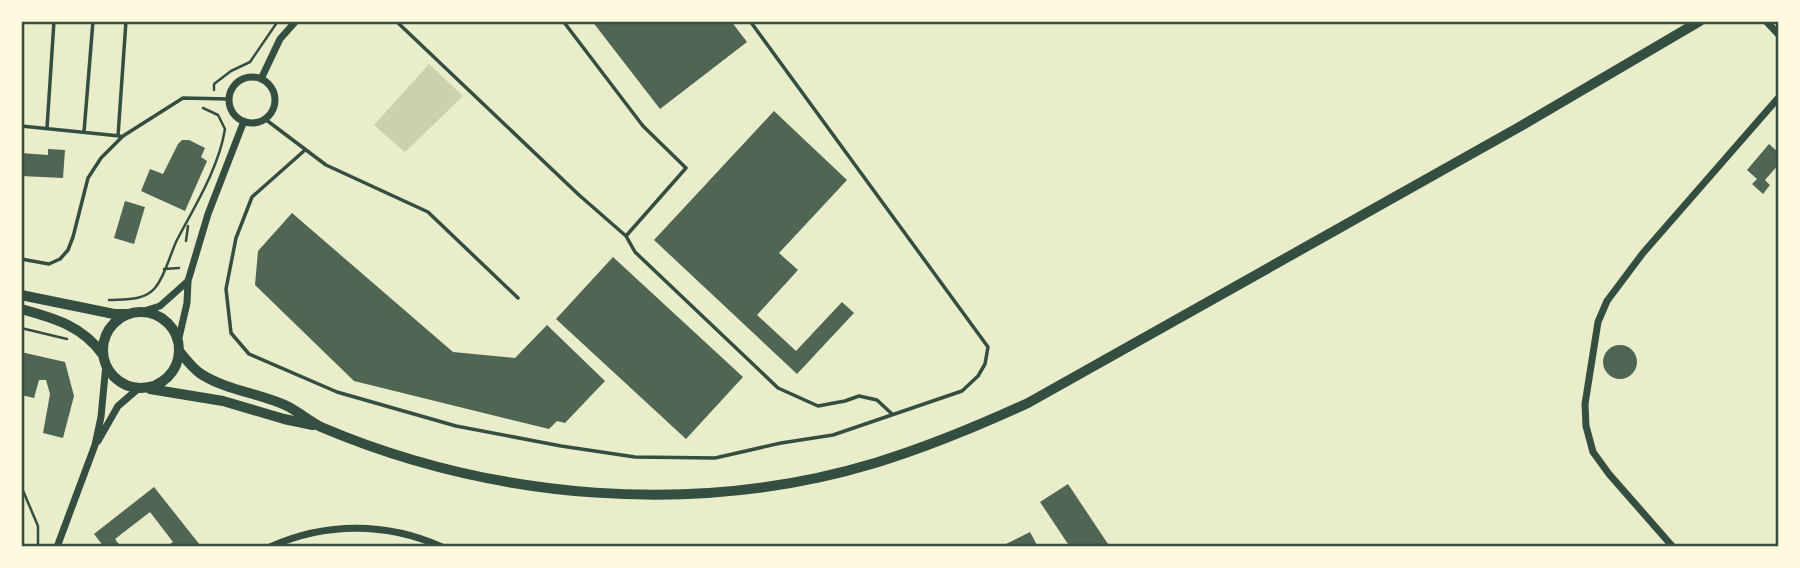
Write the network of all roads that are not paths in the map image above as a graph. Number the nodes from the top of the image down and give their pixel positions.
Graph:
1 (54, 21) edge
2 (93, 21) edge
3 (126, 21) edge
4 (296, 21) edge
5 (396, 21) edge
6 (563, 21) edge
7 (750, 21) edge
8 (1700, 21) edge
9 (1766, 21) edge
10 (1779, 35) edge
11 (261, 79) junction
12 (1779, 97) edge
13 (229, 99) junction
14 (265, 119) junction
15 (244, 121) junction
16 (21, 126) edge
17 (47, 128) junction
18 (84, 132) junction
19 (120, 136) junction
20 (305, 150) junction
21 (626, 236) junction
22 (21, 259) edge
23 (188, 281) junction
24 (21, 295) edge
25 (518, 298) dead end
26 (21, 309) edge
27 (136, 313) junction
28 (179, 346) junction
29 (105, 360) junction
30 (142, 388) junction
31 (892, 415) junction
32 (319, 426) junction
33 (95, 445) junction
34 (57, 547) edge
35 (270, 547) edge
36 (442, 547) edge
37 (1673, 547) edge

1 - 17 lane
2 - 18 lane
3 - 19 lane
4 - 11 street
5 - 21 lane
6 - 21 lane
7 - 31 lane
8 - 32 main road
9 - 10 street
11 - 13 street
11 - 14 street
12 - 37 street
13 - 15 street
13 - 19 lane
14 - 15 street
14 - 20 lane
15 - 23 street
16 - 17 lane
17 - 18 lane
18 - 19 lane
19 - 22 lane
20 - 25 lane
20 - 31 lane
21 - 31 lane
23 - 27 street
23 - 28 street
24 - 27 main road
26 - 29 main road
27 - 28 main road
27 - 29 main road
28 - 30 main road
28 - 32 main road
29 - 30 main road
29 - 33 street
30 - 32 main road
30 - 33 street
33 - 34 street
35 - 36 street

